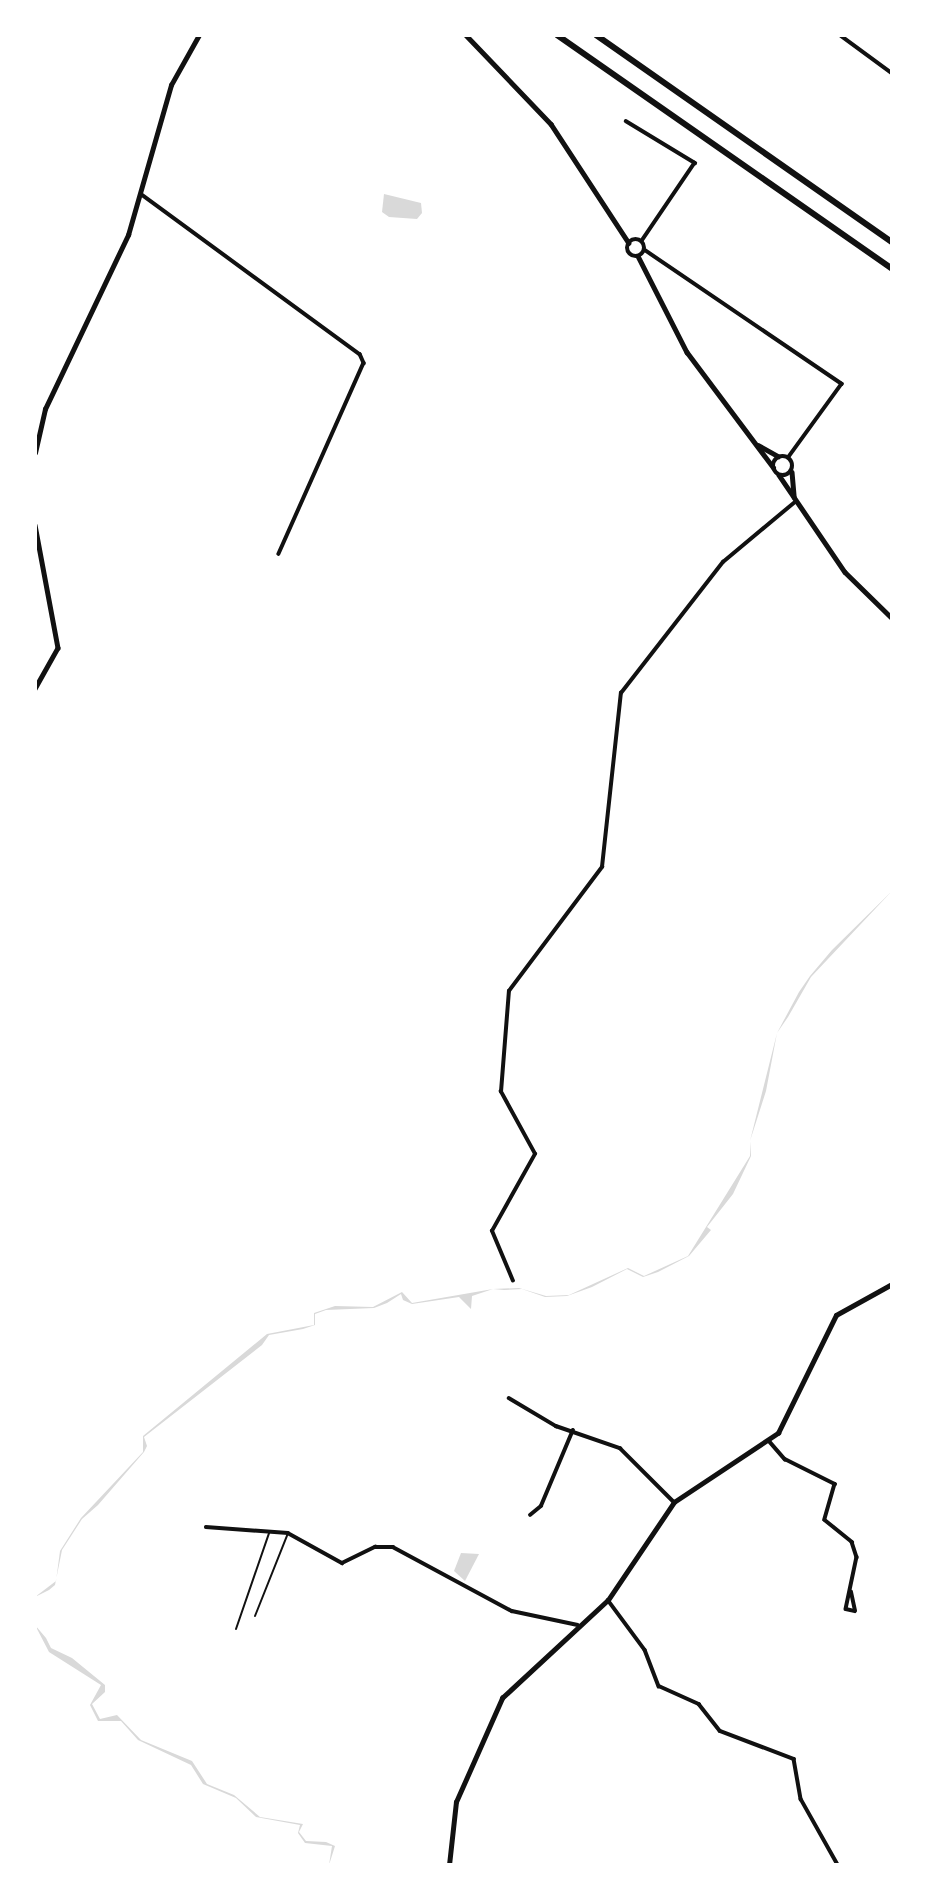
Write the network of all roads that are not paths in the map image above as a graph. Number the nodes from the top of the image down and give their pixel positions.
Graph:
1 (199, 35) edge
2 (466, 35) edge
3 (557, 35) edge
4 (596, 35) edge
5 (840, 35) edge
6 (892, 73) edge
7 (626, 121) dead end
8 (141, 194) junction
9 (642, 241) junction
10 (892, 242) edge
11 (629, 243) junction
12 (645, 250) junction
13 (638, 256) junction
14 (892, 269) edge
15 (748, 437) junction
16 (35, 453) edge
17 (779, 456) junction
18 (789, 457) junction
19 (773, 467) junction
20 (792, 472) junction
21 (779, 475) junction
22 (795, 502) junction
23 (35, 525) edge
24 (279, 554) dead end
25 (892, 618) edge
26 (35, 689) edge
27 (513, 1281) dead end
28 (892, 1284) edge
29 (509, 1398) dead end
30 (573, 1430) junction
31 (770, 1442) junction
32 (674, 1502) junction
33 (530, 1515) dead end
34 (206, 1527) dead end
35 (269, 1532) junction
36 (288, 1532) junction
37 (850, 1591) junction
38 (608, 1600) junction
39 (255, 1616) dead end
40 (578, 1625) junction
41 (236, 1629) dead end
42 (449, 1865) edge
43 (838, 1865) edge

1 - 8 street
2 - 11 street
3 - 14 highway
4 - 10 highway
5 - 6 street
7 - 9 street
8 - 16 street
8 - 24 street
9 - 11 street
9 - 12 street
11 - 13 street
12 - 13 street
12 - 18 street
13 - 15 street
15 - 17 street
15 - 19 street
17 - 18 street
17 - 19 street
18 - 20 street
19 - 21 street
20 - 21 street
20 - 22 street
21 - 22 street
22 - 25 street
22 - 27 street
23 - 26 street
28 - 31 street
29 - 30 street
30 - 32 street
30 - 33 street
31 - 32 street
31 - 37 street
32 - 38 street
34 - 35 street
35 - 36 street
35 - 41 lane
36 - 39 lane
36 - 40 street
37 - 37 street
38 - 40 street
38 - 43 street
40 - 42 street

